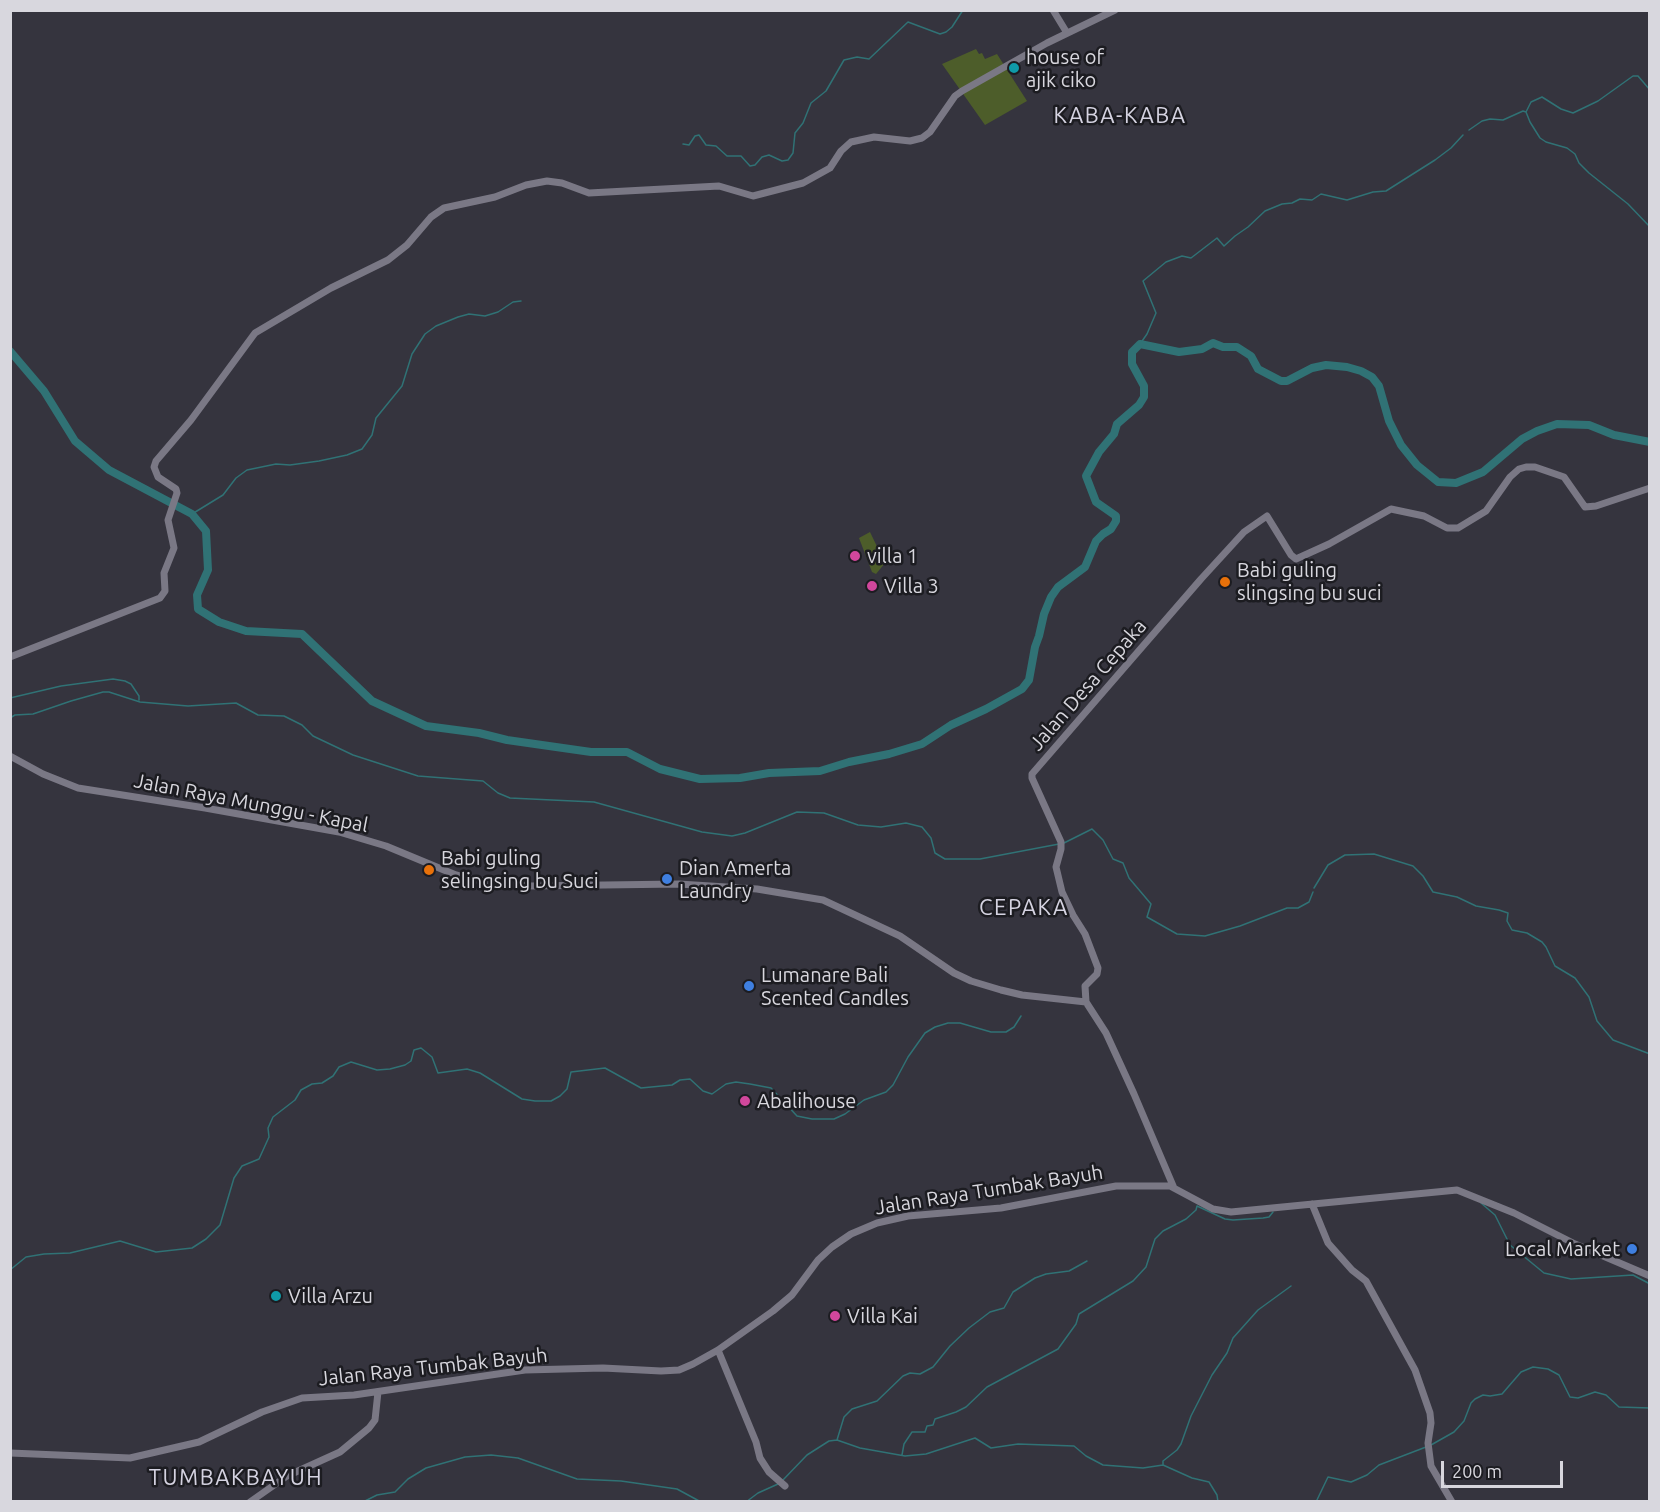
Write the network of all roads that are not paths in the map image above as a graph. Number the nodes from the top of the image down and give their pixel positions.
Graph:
1 (1053, 10) edge
2 (1115, 10) edge
3 (1067, 33) junction
4 (1650, 488) edge
5 (10, 657) edge
6 (10, 756) edge
7 (1086, 1002) junction
8 (1168, 1176) junction
9 (1162, 1185) junction
10 (1174, 1188) junction
11 (1312, 1204) junction
12 (1650, 1276) edge
13 (718, 1350) junction
14 (378, 1392) junction
15 (10, 1453) edge
16 (785, 1486) dead end
17 (250, 1502) edge
18 (1452, 1502) edge

1 - 3 street
2 - 3 street
3 - 5 street
4 - 7 street, Jalan Desa Cepaka
6 - 7 street, Jalan Raya Munggu - Kapal
7 - 8 street
8 - 9 street
8 - 10 street
9 - 10 street, Jalan Raya Tumbak Bayuh
9 - 13 street, Jalan Raya Tumbak Bayuh
10 - 11 street
11 - 12 street
11 - 18 street
13 - 14 street, Jalan Raya Tumbak Bayuh
13 - 16 street
14 - 15 street, Jalan Raya Tumbak Bayuh
14 - 17 street

